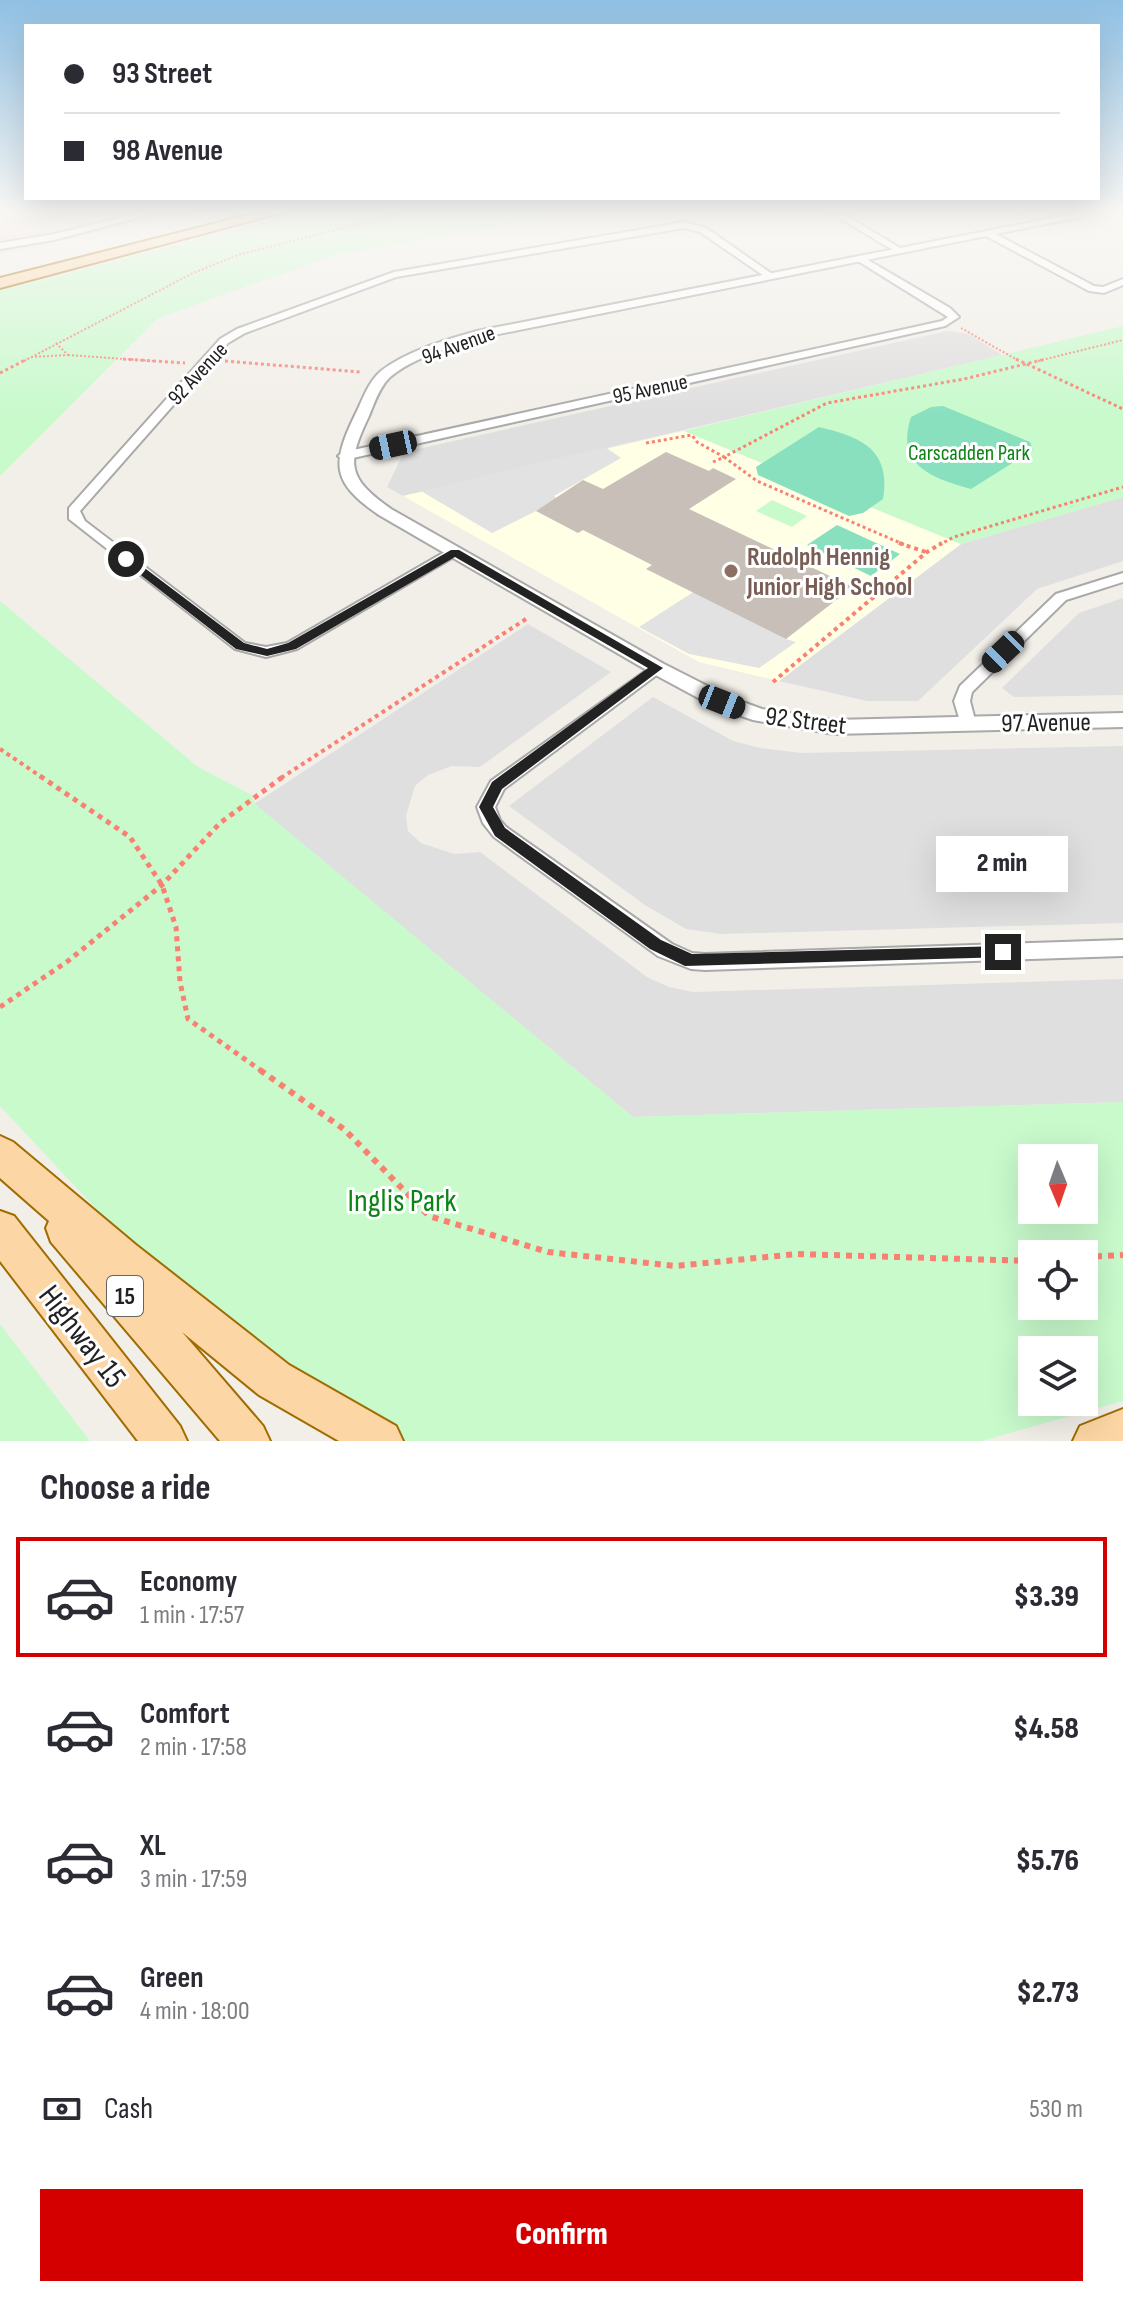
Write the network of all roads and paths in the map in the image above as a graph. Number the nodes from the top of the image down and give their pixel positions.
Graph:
1 (179, 280) edge
2 (377, 280) edge
3 (748, 280) edge
4 (897, 280) edge
5 (1079, 280) edge
6 (1123, 282) edge
7 (952, 320) junction
8 (1123, 340) edge
9 (56, 343) junction
10 (68, 355) junction
11 (27, 357) junction
12 (1023, 363) junction
13 (204, 364) junction
14 (0, 372) edge
15 (360, 372) dead end
16 (1123, 409) edge
17 (646, 443) dead end
18 (344, 456) junction
19 (724, 457) junction
20 (713, 462) dead end
21 (1123, 487) edge
22 (455, 552) junction
23 (927, 552) junction
24 (1123, 577) edge
25 (526, 619) dead end
26 (657, 668) junction
27 (773, 682) dead end
28 (1123, 720) edge
29 (968, 724) junction
30 (0, 749) edge
31 (162, 885) junction
32 (1123, 948) edge
33 (0, 1007) edge
34 (0, 1154) edge
35 (0, 1230) edge
36 (1123, 1255) edge
37 (1098, 1256) edge
38 (1018, 1261) edge
39 (1123, 1431) edge
40 (165, 1441) edge
41 (248, 1441) edge
42 (381, 1441) edge
43 (1095, 1441) edge

1 - 9 path
2 - 13 street, 92 Avenue
3 - 18 street, 94 Avenue
4 - 7 street
5 - 6 street
7 - 12 path
7 - 18 street, 95 Avenue
8 - 12 path
9 - 10 path
9 - 11 path
10 - 11 path
10 - 13 path
11 - 14 path
12 - 16 path
12 - 19 path
13 - 15 path
13 - 22 street, 92 Avenue
17 - 19 path
18 - 22 street, 92 Street
19 - 20 path
19 - 23 path
21 - 23 path
22 - 26 street, 92 Street
23 - 27 path
24 - 29 street
25 - 31 path
26 - 29 street, 92 Street
26 - 32 street
28 - 29 street, 97 Avenue
30 - 31 path
31 - 33 path
31 - 38 path
34 - 41 main road, Highway 15 / 15
34 - 42 main road
35 - 40 main road, Highway 15 / 15
36 - 37 path
39 - 43 main road

